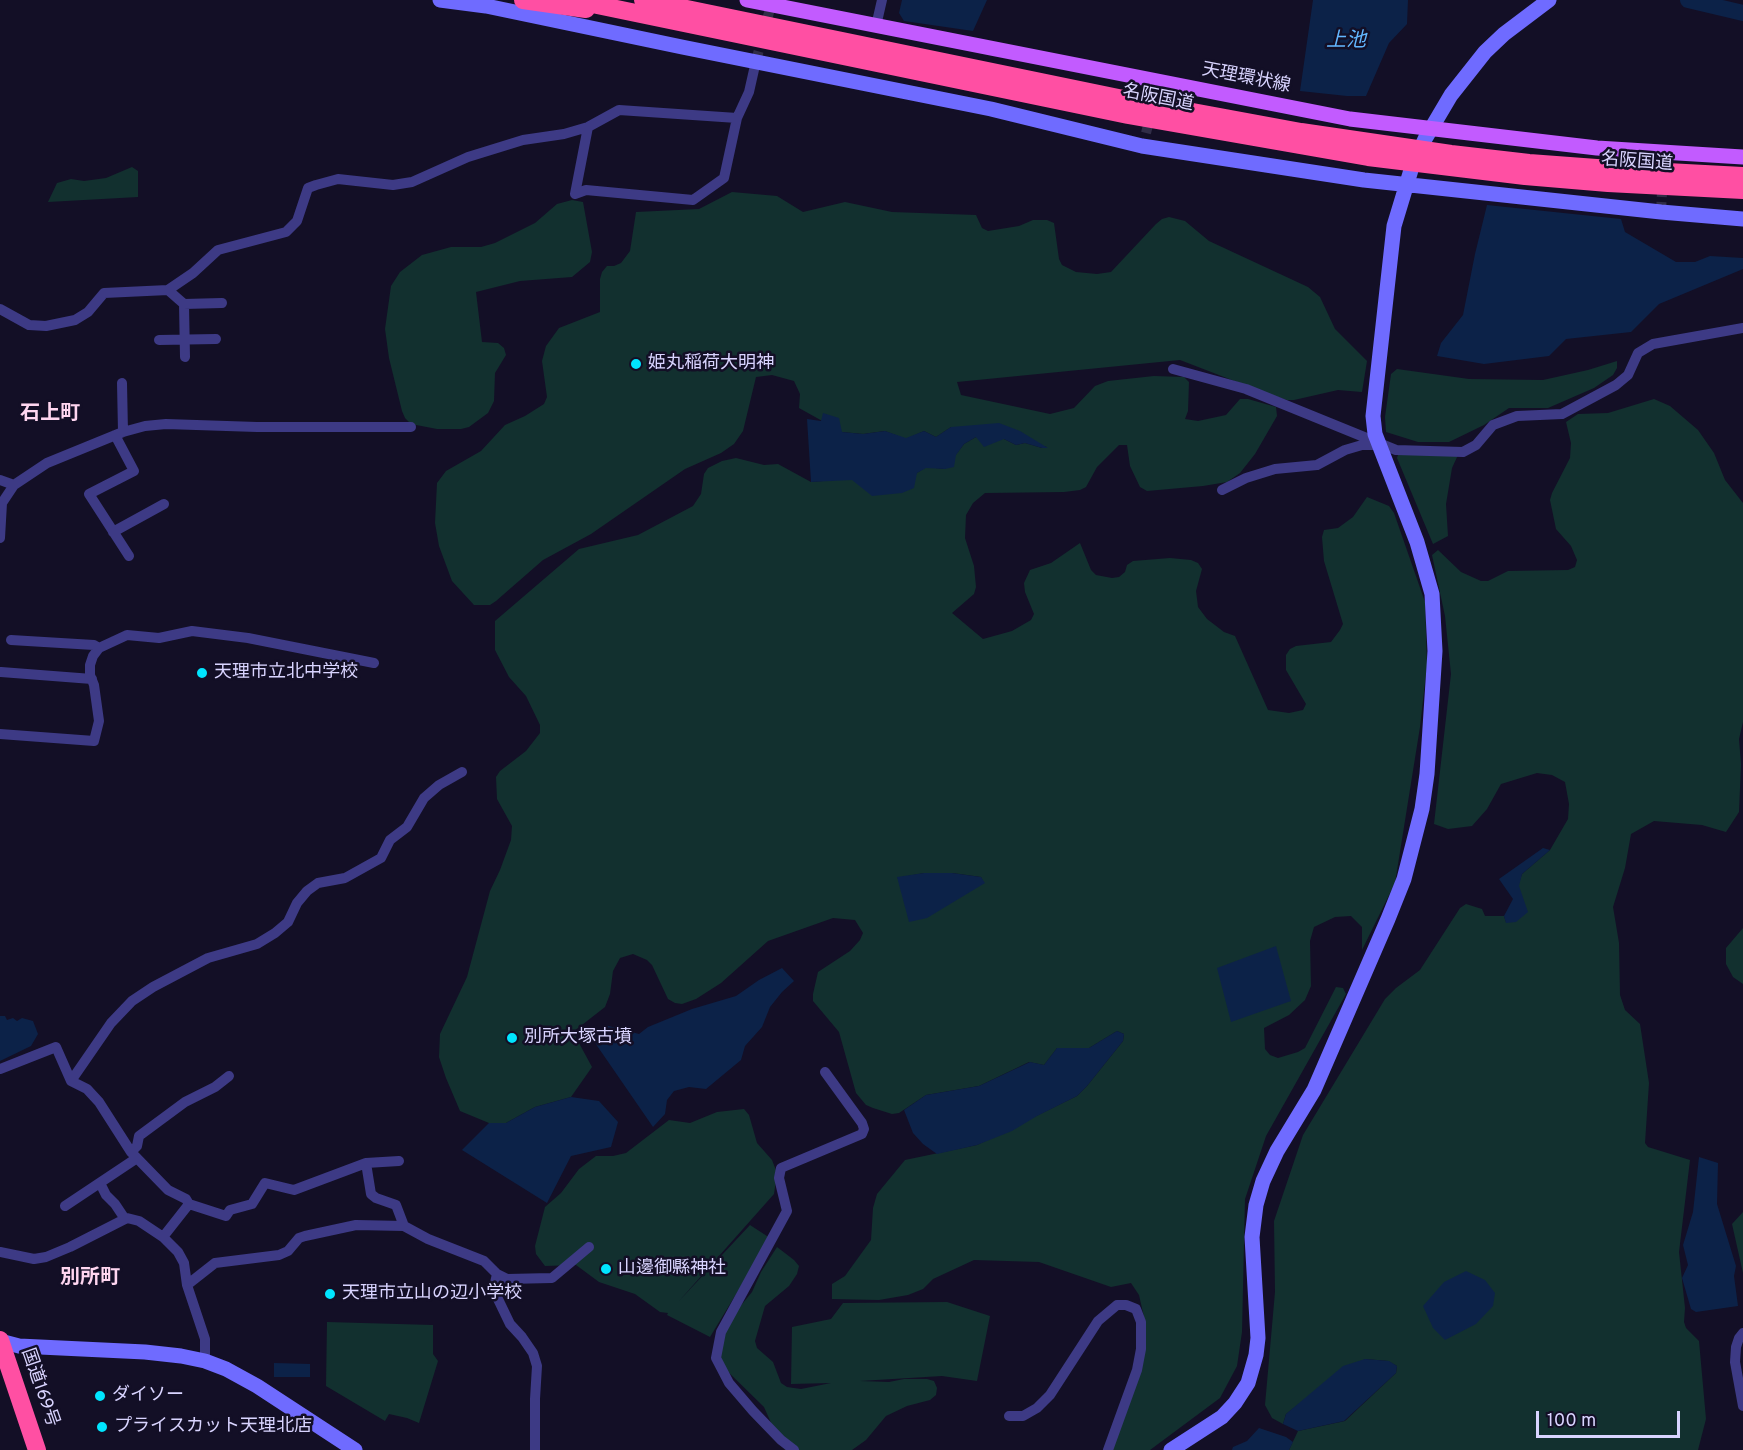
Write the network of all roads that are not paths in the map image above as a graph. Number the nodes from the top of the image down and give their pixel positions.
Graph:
1 (440, 0) edge
2 (523, 0) edge
3 (573, 0) edge
4 (643, 0) edge
5 (667, 0) edge
6 (747, 0) edge
7 (882, 0) edge
8 (1549, 0) edge
9 (677, 21) junction
10 (876, 26) junction
11 (784, 29) junction
12 (756, 61) junction
13 (736, 118) junction
14 (588, 127) junction
15 (1743, 157) edge
16 (1743, 176) edge
17 (1743, 190) edge
18 (1743, 219) edge
19 (168, 290) junction
20 (222, 303) dead end
21 (183, 304) junction
22 (0, 309) edge
23 (1743, 328) edge
24 (216, 339) dead end
25 (159, 340) dead end
26 (185, 340) junction
27 (185, 357) dead end
28 (1173, 369) dead end
29 (122, 382) dead end
30 (411, 427) dead end
31 (119, 433) junction
32 (1379, 445) junction
33 (0, 480) edge
34 (14, 485) junction
35 (1222, 490) dead end
36 (164, 504) dead end
37 (113, 532) junction
38 (0, 538) edge
39 (129, 556) dead end
40 (11, 640) dead end
41 (99, 648) junction
42 (374, 663) dead end
43 (2, 672) dead end
44 (92, 679) junction
45 (0, 734) edge
46 (462, 772) dead end
47 (0, 1069) edge
48 (825, 1072) dead end
49 (229, 1076) dead end
50 (70, 1080) junction
51 (134, 1155) junction
52 (399, 1161) dead end
53 (366, 1163) junction
54 (100, 1183) junction
55 (189, 1204) junction
56 (65, 1206) dead end
57 (124, 1219) junction
58 (404, 1226) junction
59 (163, 1237) junction
60 (589, 1247) dead end
61 (0, 1252) edge
62 (497, 1274) junction
63 (187, 1285) junction
64 (1743, 1333) edge
65 (0, 1341) edge
66 (205, 1361) junction
67 (1743, 1406) edge
68 (1009, 1416) dead end
69 (781, 1445) edge
70 (37, 1450) edge
71 (355, 1450) edge
72 (535, 1450) edge
73 (794, 1450) edge
74 (1108, 1450) edge
75 (1171, 1450) edge

1 - 12 street
2 - 9 highway
3 - 9 highway, 名阪国道
4 - 11 highway, 名阪国道
5 - 11 highway
6 - 10 main road, 天理環状線
7 - 10 street
8 - 32 street
9 - 17 highway, 名阪国道
10 - 15 main road, 天理環状線
11 - 16 highway, 名阪国道
12 - 13 street
12 - 18 street
13 - 14 street
13 - 14 street
14 - 19 street
19 - 21 street
19 - 22 street
20 - 21 street
21 - 26 street
23 - 32 street
24 - 26 street
25 - 26 street
26 - 27 street
28 - 32 street
29 - 31 street
30 - 31 street
31 - 34 street
31 - 37 street
32 - 35 street
32 - 75 street
33 - 34 street
34 - 38 street
36 - 37 street
37 - 39 street
40 - 41 street
41 - 42 street
41 - 44 street
43 - 44 street
44 - 45 street
46 - 50 street
47 - 50 street
48 - 69 street
49 - 51 street
50 - 51 street
51 - 54 street
51 - 55 street
52 - 53 street
53 - 55 street
53 - 58 street
54 - 56 street
54 - 57 street
55 - 59 street
57 - 59 street
57 - 61 street
58 - 62 street
58 - 63 street
59 - 63 street
60 - 62 street
62 - 72 street
63 - 66 street
64 - 67 street
65 - 66 street
65 - 70 highway, 国道169号
66 - 71 street
68 - 74 street
69 - 73 street

